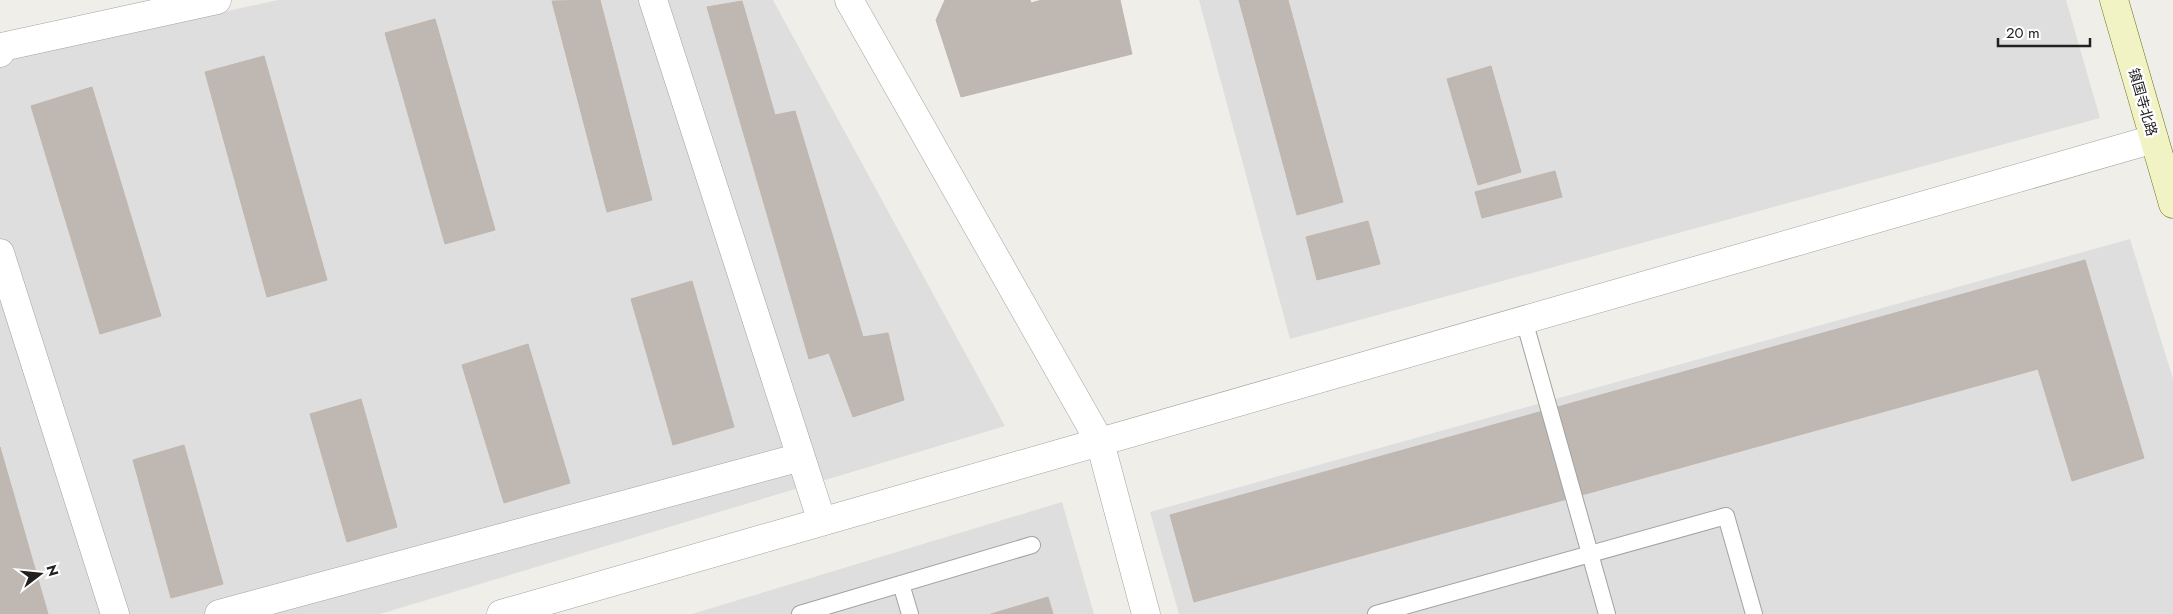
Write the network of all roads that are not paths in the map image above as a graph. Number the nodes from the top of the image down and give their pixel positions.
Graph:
1 (217, 0) edge
2 (653, 0) edge
3 (849, 0) edge
4 (2114, 0) edge
5 (0, 53) edge
6 (2154, 139) junction
7 (2173, 204) edge
8 (0, 252) edge
9 (1524, 320) junction
10 (1100, 442) junction
11 (801, 456) junction
12 (822, 522) junction
13 (1032, 545) dead end
14 (1591, 555) junction
15 (901, 584) junction
16 (115, 614) edge
17 (219, 614) edge
18 (501, 614) edge
19 (800, 614) edge
20 (910, 614) edge
21 (1146, 614) edge
22 (1376, 614) edge
23 (1607, 614) edge
24 (1754, 614) edge

1 - 5 street
2 - 11 street
3 - 10 street
4 - 6 street, 镇国寺北路
6 - 7 street, 镇国寺北路
6 - 9 street
8 - 16 street
9 - 10 street
9 - 14 lane
10 - 12 street
10 - 21 street
11 - 12 street
11 - 17 street
12 - 18 street
13 - 15 lane
14 - 22 lane
14 - 23 lane
14 - 24 lane
15 - 19 lane
15 - 20 lane

